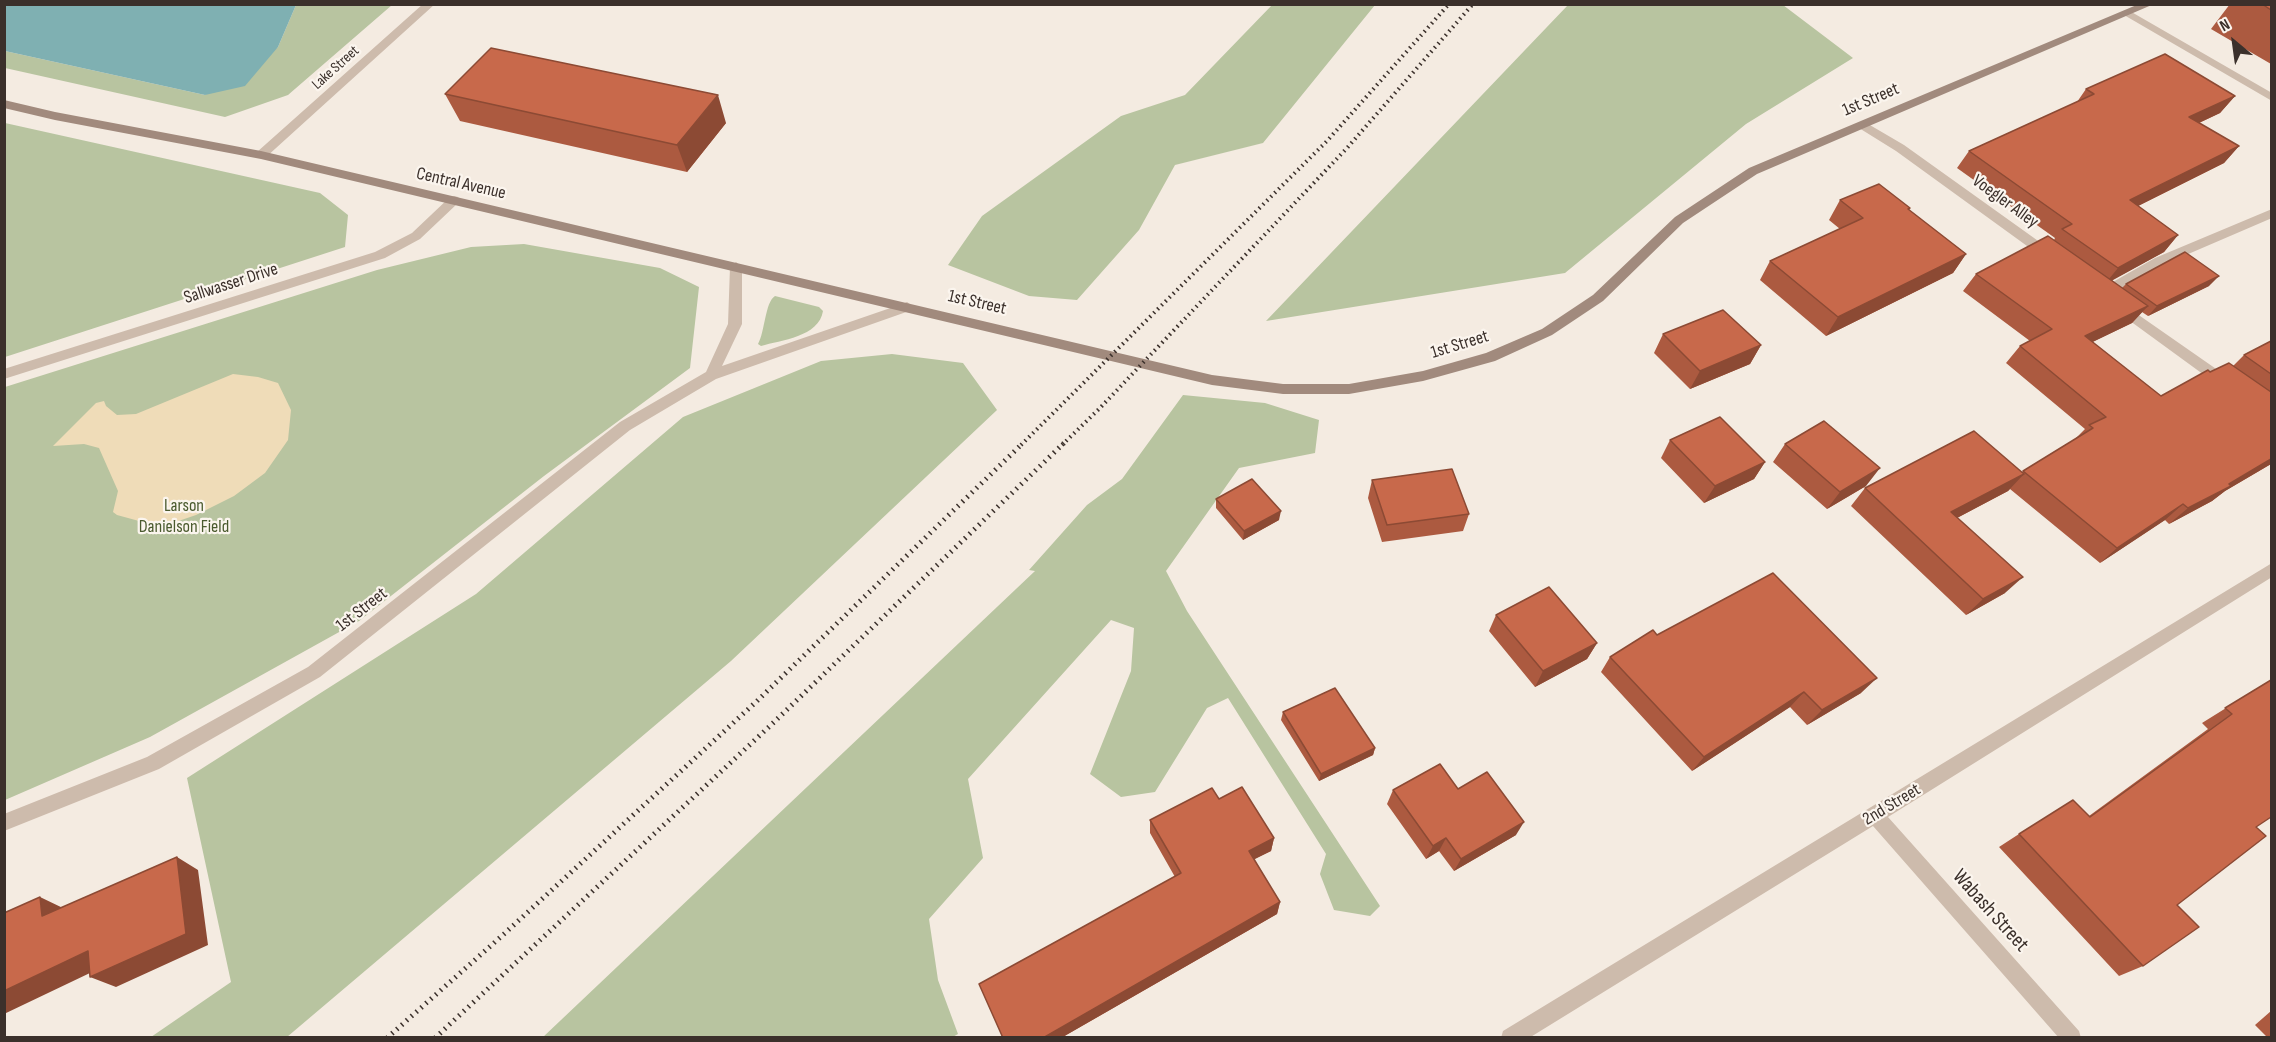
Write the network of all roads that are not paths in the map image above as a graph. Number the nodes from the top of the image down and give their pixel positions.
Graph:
1 (430, 4) edge
2 (2149, 4) edge
3 (2128, 13) junction
4 (2271, 98) edge
5 (4, 104) edge
6 (1863, 125) junction
7 (261, 155) junction
8 (454, 200) junction
9 (2271, 213) edge
10 (2064, 266) edge
11 (736, 267) junction
12 (907, 307) junction
13 (4, 374) edge
14 (711, 375) junction
15 (2234, 388) edge
16 (2271, 569) edge
17 (1875, 815) junction
18 (4, 823) edge
19 (1510, 1038) edge
20 (2072, 1038) edge

1 - 7 street, Lake Street
2 - 3 street, 1st Street
3 - 4 street
3 - 6 street, 1st Street
5 - 7 street, Central Avenue
6 - 10 street, Voegler Alley
6 - 12 street, 1st Street
7 - 8 street, Central Avenue
8 - 11 street, Central Avenue
8 - 13 street, Sallwasser Drive
9 - 15 street
11 - 12 street, Central Avenue
11 - 14 street
12 - 14 street, 1st Street
14 - 18 street, 1st Street
16 - 17 street, 2nd Street
17 - 19 street, 2nd Street
17 - 20 street, Wabash Street

